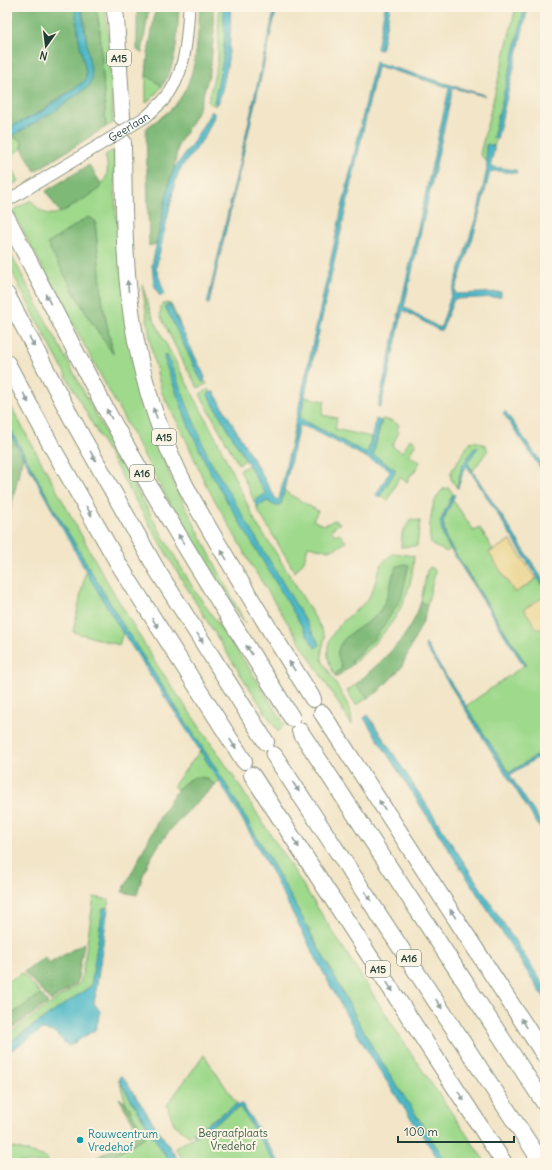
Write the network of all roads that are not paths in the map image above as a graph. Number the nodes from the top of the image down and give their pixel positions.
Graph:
1 (189, 7) edge
2 (116, 11) edge
3 (122, 117) dead end
4 (123, 142) dead end
5 (7, 201) edge
6 (7, 218) edge
7 (7, 295) edge
8 (7, 364) edge
9 (313, 699) dead end
10 (322, 713) dead end
11 (545, 1056) edge
12 (545, 1104) edge
13 (504, 1163) edge
14 (542, 1163) edge

1 - 5 street, Geerlaan, bridge
2 - 3 highway, A15
9 -> 4 highway, A15
12 -> 6 highway, A16
7 -> 14 highway, A16
8 -> 13 highway, A15
11 -> 10 highway

